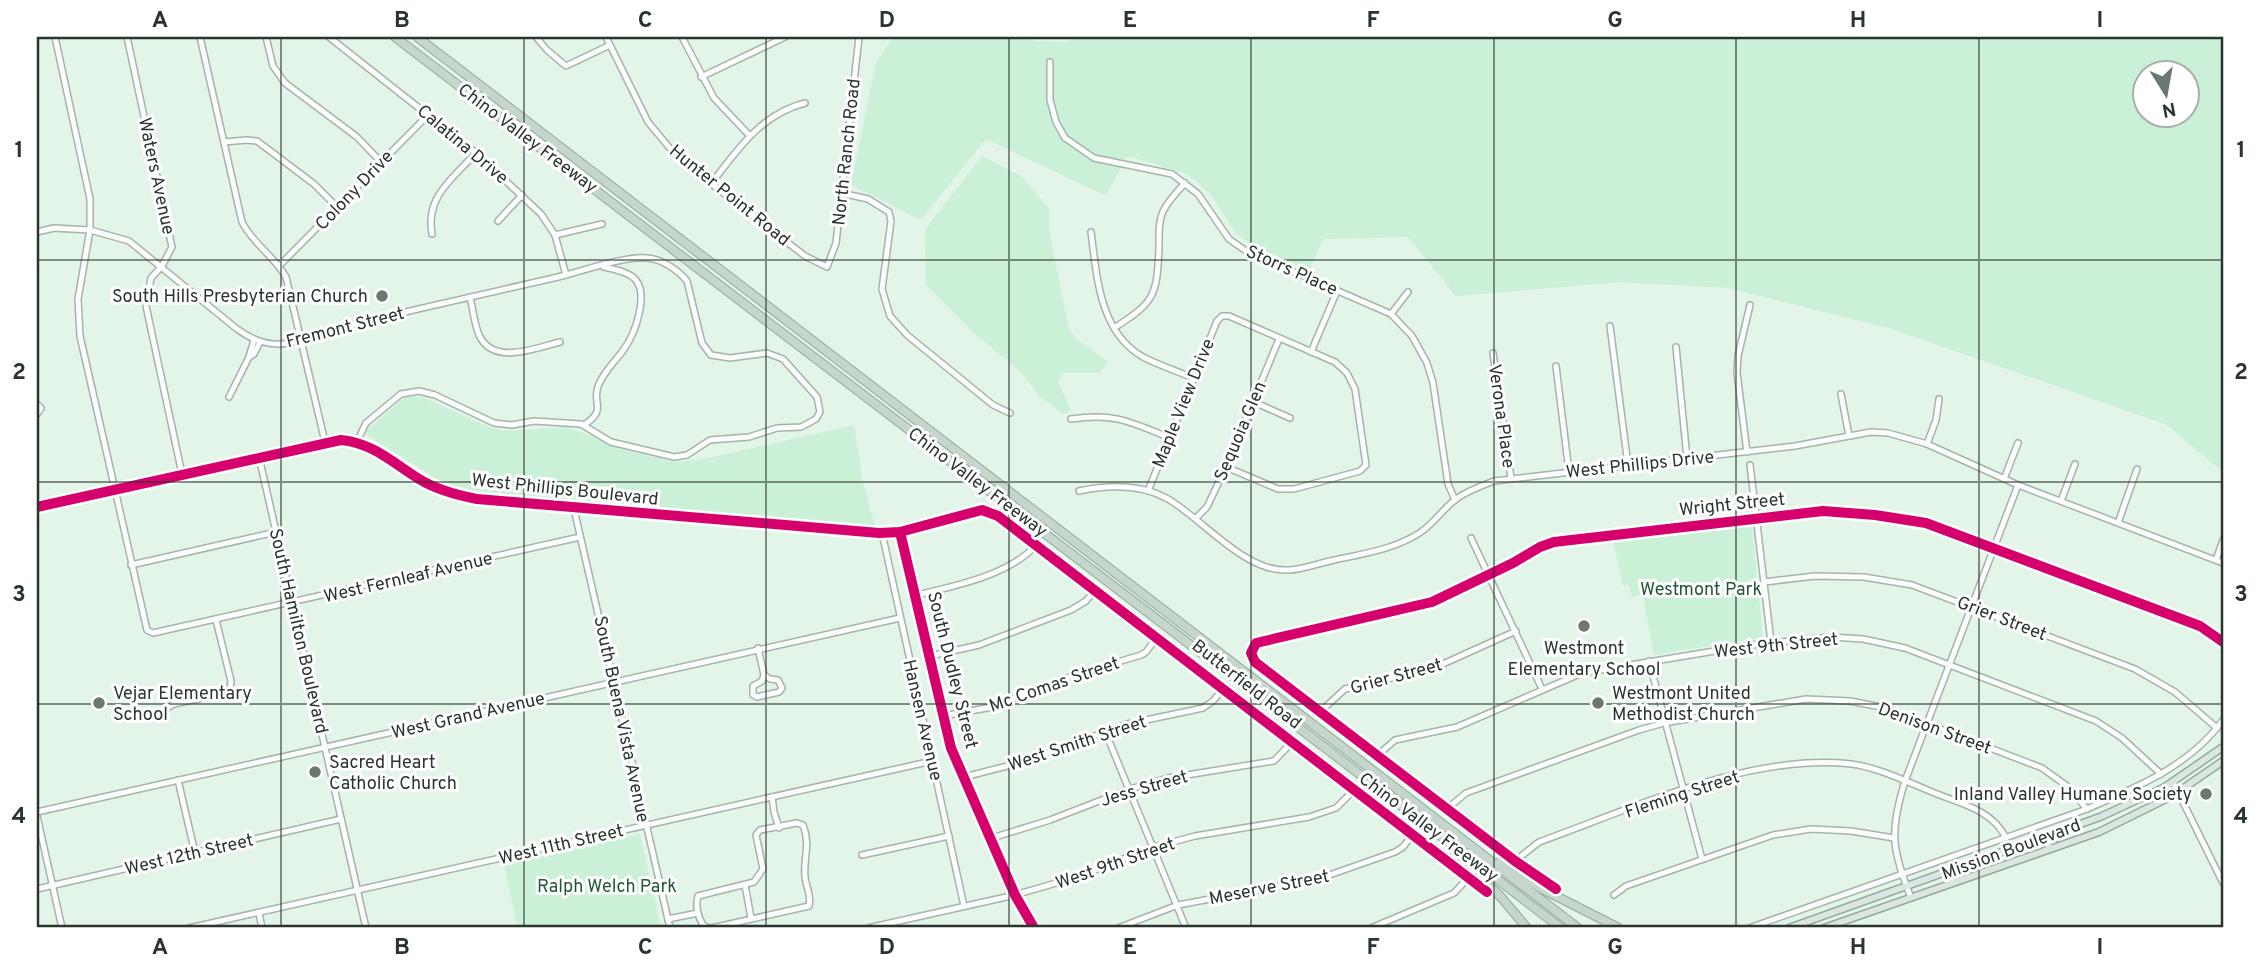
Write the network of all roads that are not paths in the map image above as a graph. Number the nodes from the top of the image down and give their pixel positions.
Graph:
1 (55, 37) edge
2 (127, 37) edge
3 (200, 37) edge
4 (267, 37) edge
5 (329, 37) edge
6 (395, 37) edge
7 (417, 37) edge
8 (536, 37) edge
9 (606, 37) edge
10 (682, 37) edge
11 (785, 37) edge
12 (859, 37) edge
13 (610, 45) junction
14 (1050, 62) dead end
15 (701, 76) junction
16 (805, 103) dead end
17 (429, 114) junction
18 (748, 135) junction
19 (224, 142) junction
20 (476, 153) junction
21 (381, 162) junction
22 (1185, 183) junction
23 (711, 184) junction
24 (841, 193) junction
25 (522, 195) junction
26 (337, 207) junction
27 (498, 221) dead end
28 (602, 224) dead end
29 (90, 230) junction
30 (37, 232) edge
31 (1091, 232) dead end
32 (432, 234) dead end
33 (555, 234) junction
34 (279, 265) junction
35 (162, 266) junction
36 (599, 266) junction
37 (827, 267) joint
38 (566, 275) junction
39 (1337, 291) junction
40 (1408, 292) dead end
41 (470, 297) junction
42 (1750, 305) dead end
43 (1391, 314) junction
44 (1610, 326) dead end
45 (1114, 328) junction
46 (301, 339) junction
47 (1279, 339) junction
48 (257, 341) junction
49 (560, 342) dead end
50 (1676, 347) dead end
51 (1311, 352) junction
52 (1493, 353) dead end
53 (1556, 366) dead end
54 (1193, 378) junction
55 (1841, 394) dead end
56 (229, 397) dead end
57 (1939, 399) dead end
58 (1254, 402) junction
59 (37, 404) edge
60 (1010, 413) dead end
61 (37, 414) edge
62 (1290, 418) dead end
63 (1071, 419) dead end
64 (584, 425) junction
65 (1849, 436) junction
66 (1168, 437) junction
67 (325, 442) junction
68 (357, 442) junction
69 (2018, 443) dead end
70 (1927, 444) junction
71 (1747, 452) junction
72 (259, 457) junction
73 (1687, 458) junction
74 (2075, 464) dead end
75 (1750, 465) dead end
76 (1628, 466) junction
77 (1226, 467) junction
78 (2137, 469) dead end
79 (1569, 472) junction
80 (182, 474) junction
81 (1510, 478) junction
82 (2004, 479) junction
83 (2018, 485) junction
84 (115, 490) junction
85 (1079, 491) dead end
86 (1148, 491) junction
87 (1455, 499) junction
88 (2061, 501) junction
89 (37, 507) edge
90 (574, 509) junction
91 (982, 510) joint
92 (1757, 518) junction
93 (1196, 519) junction
94 (2118, 523) junction
95 (900, 532) junction
96 (276, 533) junction
97 (882, 533) junction
98 (580, 537) junction
99 (1471, 538) dead end
100 (2223, 540) edge
101 (1036, 545) junction
102 (1993, 548) junction
103 (2220, 561) edge
104 (131, 565) junction
105 (1490, 575) junction
106 (1764, 582) junction
107 (1095, 590) junction
108 (916, 596) junction
109 (293, 604) junction
110 (1972, 606) junction
111 (900, 618) junction
112 (216, 620) junction
113 (1516, 631) junction
114 (1157, 637) junction
115 (1771, 642) junction
116 (2223, 642) edge
117 (758, 648) junction
118 (930, 656) junction
119 (1252, 657) joint
120 (1649, 661) junction
121 (1950, 664) junction
122 (764, 675) junction
123 (614, 682) junction
124 (1224, 688) junction
125 (1542, 689) junction
126 (167, 708) dead end
127 (1320, 712) junction
128 (943, 716) junction
129 (2223, 720) edge
130 (1664, 723) junction
131 (1927, 724) junction
132 (2217, 728) junction
133 (1105, 731) junction
134 (1293, 741) junction
135 (2223, 747) edge
136 (325, 748) junction
137 (1378, 755) junction
138 (932, 761) junction
139 (2223, 761) edge
140 (2161, 774) junction
141 (964, 777) junction
142 (178, 780) junction
143 (1905, 781) junction
144 (2173, 782) junction
145 (1129, 789) junction
146 (1355, 789) junction
147 (1684, 790) junction
148 (2179, 791) junction
149 (772, 797) junction
150 (1448, 808) junction
151 (2087, 809) junction
152 (37, 814) edge
153 (1414, 815) junction
154 (341, 819) junction
155 (645, 825) junction
156 (1448, 827) junction
157 (2071, 827) junction
158 (779, 828) junction
159 (1413, 834) junction
160 (948, 836) junction
161 (992, 838) junction
162 (1894, 838) junction
163 (2006, 838) junction
164 (1154, 846) junction
165 (2049, 849) junction
166 (195, 853) junction
167 (862, 855) dead end
168 (1702, 859) junction
169 (1515, 861) junction
170 (1902, 874) junction
171 (1469, 877) junction
172 (2223, 883) edge
173 (745, 885) junction
174 (53, 886) junction
175 (1907, 886) junction
176 (37, 889) edge
177 (1556, 889) dead end
178 (357, 891) junction
179 (1487, 892) dead end
180 (1016, 895) junction
181 (1614, 895) dead end
182 (1911, 898) junction
183 (1178, 905) junction
184 (964, 906) junction
185 (259, 913) junction
186 (698, 913) junction
187 (751, 918) junction
188 (668, 919) junction
189 (705, 927) edge
190 (62, 928) edge
191 (189, 928) edge
192 (262, 928) edge
193 (366, 928) edge
194 (670, 928) edge
195 (868, 928) edge
196 (1034, 928) edge
197 (1118, 928) edge
198 (1186, 928) edge
199 (1371, 928) edge
200 (1527, 928) edge
201 (1561, 928) edge
202 (1578, 928) edge
203 (1619, 928) edge
204 (1749, 928) edge
205 (1789, 928) edge
206 (1824, 928) edge

1 - 29 street
2 - 35 street, Waters Avenue
3 - 19 street
4 - 21 street
5 - 17 street, Calatina Drive
6 - 153 highway, Chino Valley Freeway
7 - 156 highway, Chino Valley Freeway
8 - 13 street
9 - 13 street, Hunter Point Road
10 - 15 street
11 - 15 street
12 - 24 street, North Ranch Road
13 - 23 street, Hunter Point Road
14 - 22 street, Storrs Place
15 - 18 street
16 - 18 street
17 - 20 street, Calatina Drive
17 - 21 street, Colony Drive
18 - 23 street
19 - 26 street
19 - 34 street
20 - 25 street, Calatina Drive
20 - 32 street
21 - 26 street, Colony Drive
22 - 39 street, Storrs Place
22 - 45 street
23 - 37 street, Hunter Point Road
24 - 37 street, North Ranch Road
24 - 60 street
25 - 27 street
25 - 33 street, Calatina Drive
26 - 34 street, Colony Drive
28 - 33 street
29 - 30 street
29 - 35 street
29 - 84 street
31 - 45 street
33 - 38 street, Calatina Drive
34 - 46 street
35 - 48 street
35 - 80 street, Waters Avenue
36 - 38 street, Fremont Street
36 - 64 street
36 - 64 street, Fremont Street
38 - 41 street, Fremont Street
39 - 43 street, Storrs Place
39 - 51 street
40 - 43 street
41 - 46 street, Fremont Street
41 - 49 street
42 - 71 street
43 - 87 street, Storrs Place
44 - 76 street
45 - 54 street
46 - 48 street, Fremont Street
46 - 67 street
47 - 51 street
47 - 54 street, Maple View Drive
47 - 58 street, Sequoia Glen
48 - 56 street
50 - 73 street
51 - 77 street
52 - 81 street, Verona Place
53 - 79 street
54 - 66 street, Maple View Drive
55 - 65 street
57 - 70 street
58 - 62 street
58 - 77 street, Sequoia Glen
59 - 61 street
63 - 66 street
64 - 68 street
65 - 70 street, West Phillips Drive
65 - 71 street, West Phillips Drive
66 - 86 street, Maple View Drive
67 - 68 street, West Phillips Boulevard
67 - 72 street, West Phillips Boulevard
68 - 90 street, West Phillips Boulevard
69 - 82 street
70 - 82 street, West Phillips Drive
71 - 73 street, West Phillips Drive
72 - 80 street, West Phillips Boulevard
72 - 96 street, South Hamilton Boulevard
73 - 76 street, West Phillips Drive
74 - 88 street
75 - 92 street
76 - 79 street, West Phillips Drive
77 - 93 street, Sequoia Glen
78 - 94 street
79 - 81 street, West Phillips Drive
80 - 84 street, West Phillips Boulevard
81 - 87 street, West Phillips Drive
82 - 83 street, West Phillips Drive
83 - 88 street, West Phillips Drive
83 - 102 street
84 - 89 street, West Phillips Boulevard
84 - 104 street
85 - 86 street, West Phillips Drive
86 - 93 street, West Phillips Drive
87 - 93 street, West Phillips Drive
88 - 94 street, West Phillips Drive
90 - 97 street, West Phillips Boulevard
90 - 98 street, South Buena Vista Avenue
91 - 95 street, West Phillips Boulevard
91 - 101 street, Butterfield Road
92 - 102 street, Wright Street
92 - 105 street, Wright Street
92 - 106 street
94 - 103 street, West Phillips Drive
95 - 97 street, West Phillips Boulevard
95 - 108 street, South Dudley Street
96 - 104 street
96 - 109 street, South Hamilton Boulevard
97 - 111 street, Hansen Avenue
98 - 109 street, West Fernleaf Avenue
98 - 123 street, South Buena Vista Avenue
99 - 105 street
100 - 103 street
101 - 107 street, Butterfield Road
101 - 108 street
102 - 110 street
102 - 116 street, Wright Street
104 - 112 street, West Fernleaf Avenue
105 - 113 street
105 - 119 street, Wright Street
106 - 110 street, Grier Street
106 - 115 street
107 - 114 street, Butterfield Road
107 - 118 street
108 - 118 street, South Dudley Street
109 - 112 street, West Fernleaf Avenue
109 - 136 street, South Hamilton Boulevard
110 - 121 street
110 - 132 street, Grier Street
111 - 117 street, West Grand Avenue
111 - 138 street, Hansen Avenue
112 - 126 street
113 - 125 street
113 - 127 street, Grier Street
114 - 124 street, Butterfield Road
114 - 128 street, Mc Comas Street
115 - 120 street, West 9th Street
115 - 121 street, West 9th Street
117 - 122 street
117 - 123 street, West Grand Avenue
118 - 128 street, South Dudley Street
119 - 127 street, Butterfield Road
120 - 125 street, West 9th Street
120 - 130 street
121 - 131 street
121 - 140 street, West 9th Street
122 - 122 street
123 - 136 street, West Grand Avenue
123 - 155 street, South Buena Vista Avenue
124 - 133 street, West Smith Street
124 - 134 street, Butterfield Road
125 - 137 street, West 9th Street
127 - 137 street, Butterfield Road
128 - 141 street, South Dudley Street
129 - 132 street
130 - 131 street, Denison Street
130 - 147 street
130 - 150 street, Denison Street
131 - 143 street
131 - 151 street, Denison Street
132 - 140 street
133 - 141 street, West Smith Street
133 - 145 street
134 - 145 street, Jess Street
134 - 146 street, Butterfield Road
135 - 144 main road, Mission Boulevard
136 - 142 street, West Grand Avenue
136 - 154 street, South Hamilton Boulevard
137 - 150 street, Butterfield Road
138 - 149 street, West 11th Street
138 - 160 street, Hansen Avenue
139 - 148 main road
140 - 151 street
141 - 161 street, South Dudley Street
142 - 152 street, West Grand Avenue
142 - 166 street
143 - 147 street, Fleming Street
143 - 162 street
143 - 163 street, Fleming Street
144 - 148 street
144 - 157 main road, Mission Boulevard
145 - 161 street, Jess Street
145 - 164 street
146 - 159 street, Butterfield Road
146 - 164 street, West 9th Street
147 - 168 street
147 - 169 street, Fleming Street
148 - 165 main road
148 - 172 street
149 - 155 street, West 11th Street
149 - 158 street
150 - 169 street, Butterfield Road
151 - 163 street
152 - 174 street
153 - 200 highway
153 - 201 highway, Chino Valley Freeway
154 - 166 street, West 12th Street
154 - 178 street, South Hamilton Boulevard
155 - 178 street, West 11th Street
155 - 188 street, South Buena Vista Avenue
156 - 202 highway, Chino Valley Freeway
156 - 203 highway
157 - 165 main road
157 - 175 main road, Mission Boulevard
158 - 173 street
158 - 187 street
159 - 171 street, Butterfield Road
159 - 183 street, Meserve Street
160 - 167 street
160 - 184 street, Hansen Avenue
161 - 180 street, South Dudley Street
162 - 168 street
162 - 170 street
163 - 170 street
164 - 180 street, West 9th Street
164 - 183 street
165 - 182 main road
166 - 174 street, West 12th Street
168 - 181 street
169 - 177 street, Butterfield Road
170 - 175 street
170 - 204 street
171 - 179 street, Butterfield Road
171 - 199 street
173 - 186 street
173 - 187 street
174 - 176 street, West 12th Street
174 - 190 street
175 - 182 street
175 - 205 main road, Mission Boulevard
178 - 185 street, West 11th Street
178 - 193 street, South Hamilton Boulevard
180 - 184 street, West 9th Street
180 - 196 street, South Dudley Street
182 - 206 main road
183 - 197 street, Meserve Street
183 - 198 street
184 - 195 street, West 9th Street
185 - 191 street, West 11th Street
185 - 192 street
186 - 188 street
186 - 189 street
187 - 189 street
188 - 194 street, South Buena Vista Avenue

